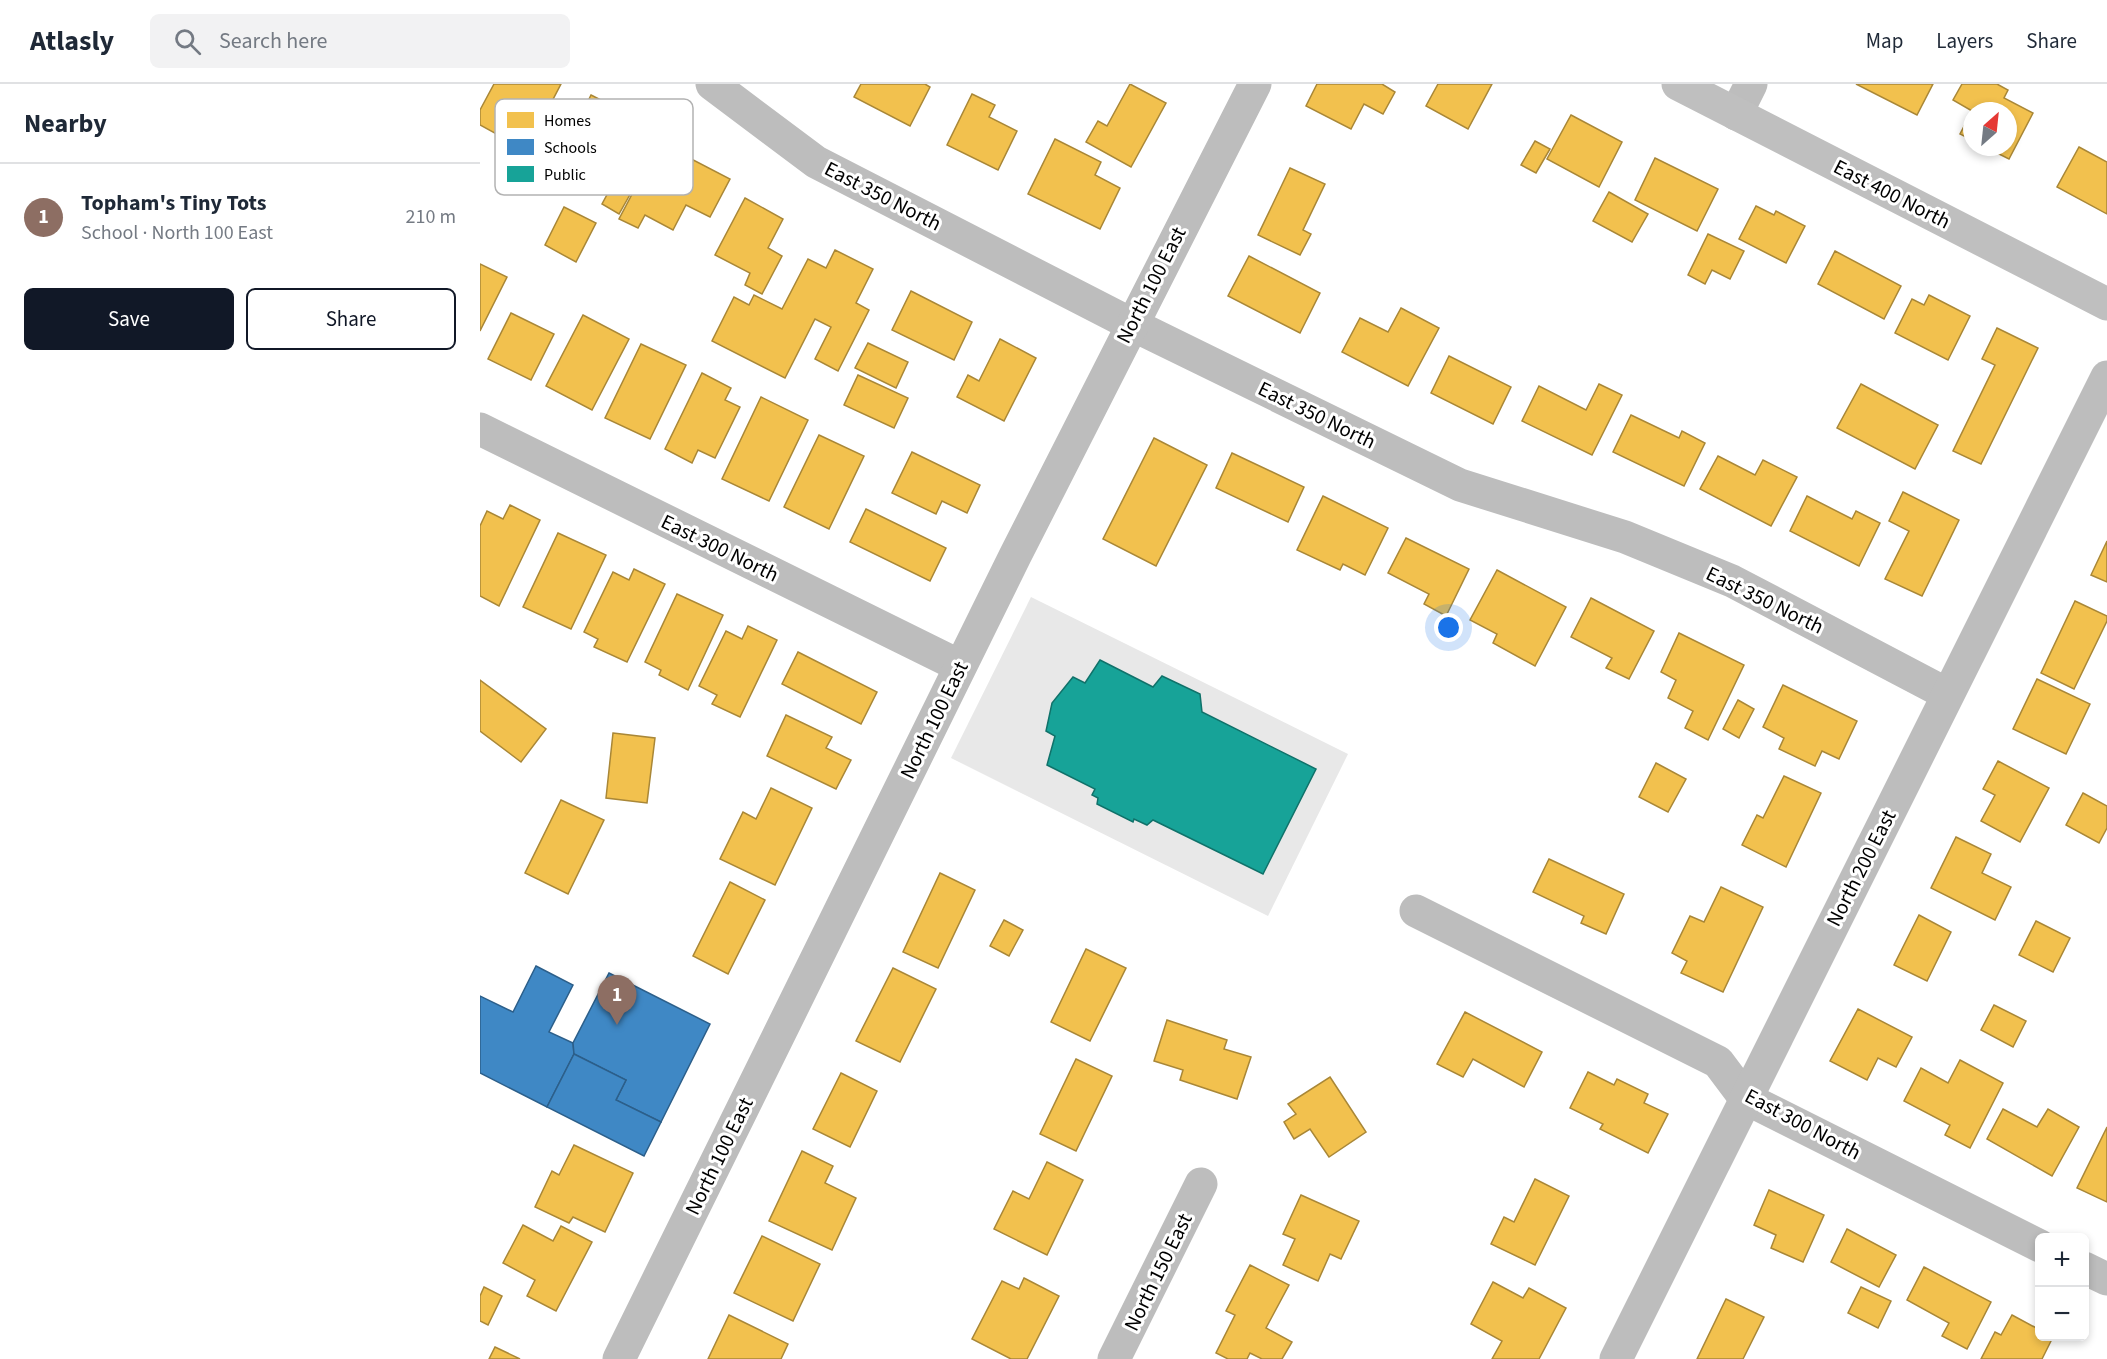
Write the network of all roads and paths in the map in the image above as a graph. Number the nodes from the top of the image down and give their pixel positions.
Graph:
1 (712, 84) edge
2 (1255, 84) edge
3 (1678, 84) edge
4 (1751, 84) edge
5 (1736, 114) junction
6 (2107, 304) edge
7 (1131, 324) junction
8 (2107, 377) edge
9 (480, 429) edge
10 (960, 666) junction
11 (1947, 694) junction
12 (1416, 911) dead end
13 (1745, 1098) junction
14 (1201, 1184) dead end
15 (2035, 1243) edge
16 (2089, 1270) edge
17 (2107, 1279) edge
18 (619, 1359) edge
19 (1114, 1359) edge
20 (1616, 1359) edge

1 - 7 street, East 350 North
2 - 7 street, North 100 East
3 - 5 main road, East 400 North
4 - 5 street
5 - 6 main road, East 400 North
7 - 10 street, North 100 East
7 - 11 street, East 350 North
8 - 11 street, North 200 East
9 - 10 street, East 300 North
10 - 18 street, North 100 East
11 - 13 street, North 200 East
12 - 13 street, East 300 North
13 - 15 street, East 300 North
13 - 20 street, North 200 East
14 - 19 street, North 150 East
16 - 17 street

